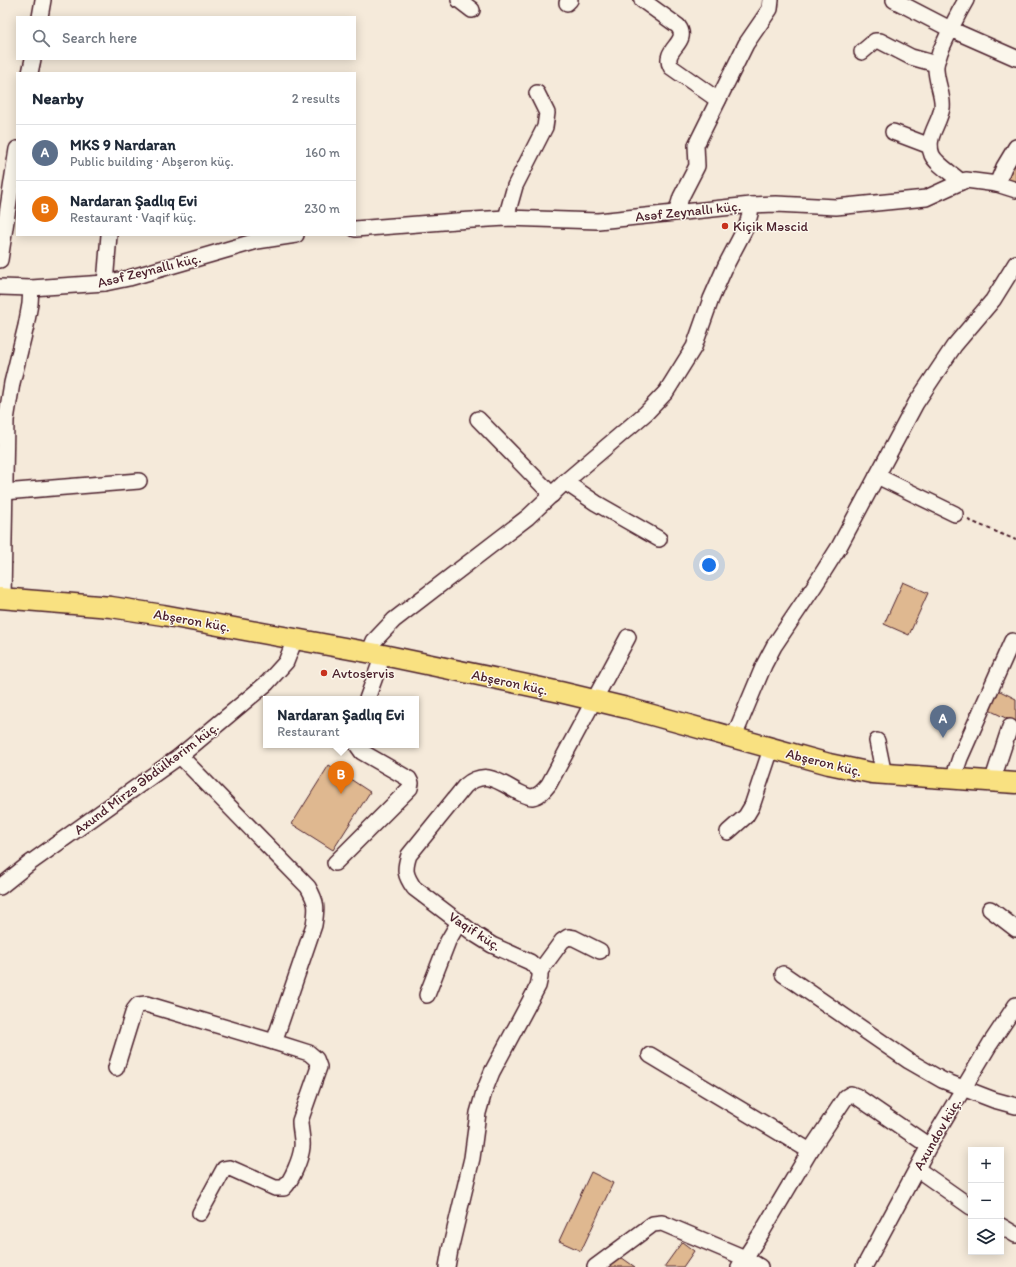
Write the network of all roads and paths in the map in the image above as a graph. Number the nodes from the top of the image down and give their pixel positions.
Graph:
1 (43, 0) edge
2 (459, 0) edge
3 (642, 0) edge
4 (771, 0) edge
5 (894, 0) edge
6 (966, 0) edge
7 (472, 10) dead end
8 (40, 16) edge
9 (950, 29) junction
10 (862, 52) dead end
11 (1016, 58) edge
12 (33, 60) edge
13 (936, 64) junction
14 (30, 72) edge
15 (537, 93) dead end
16 (718, 100) junction
17 (893, 132) dead end
18 (930, 146) junction
19 (1016, 147) edge
20 (16, 156) edge
21 (961, 182) junction
22 (997, 184) junction
23 (1016, 190) edge
24 (751, 205) junction
25 (678, 212) junction
26 (506, 218) junction
27 (356, 229) edge
28 (109, 236) edge
29 (283, 236) edge
30 (258, 238) edge
31 (0, 260) edge
32 (1015, 268) edge
33 (105, 283) junction
34 (0, 287) edge
35 (32, 288) junction
36 (478, 419) dead end
37 (876, 476) junction
38 (139, 481) dead end
39 (565, 482) junction
40 (4, 492) junction
41 (552, 495) junction
42 (956, 514) joint
43 (659, 539) dead end
44 (1016, 540) edge
45 (1, 598) edge
46 (628, 637) dead end
47 (295, 639) junction
48 (1012, 641) dead end
49 (376, 654) junction
50 (368, 696) edge
51 (595, 701) junction
52 (1010, 727) dead end
53 (734, 739) junction
54 (877, 741) dead end
55 (359, 748) edge
56 (771, 749) junction
57 (180, 756) junction
58 (884, 775) junction
59 (953, 779) junction
60 (992, 782) junction
61 (1016, 783) edge
62 (728, 832) dead end
63 (334, 863) dead end
64 (0, 887) edge
65 (990, 909) dead end
66 (459, 922) junction
67 (1016, 929) edge
68 (600, 952) dead end
69 (540, 971) junction
70 (783, 974) dead end
71 (427, 995) dead end
72 (1016, 1004) edge
73 (274, 1042) junction
74 (650, 1055) dead end
75 (116, 1068) dead end
76 (963, 1088) junction
77 (1016, 1106) edge
78 (929, 1146) junction
79 (810, 1150) junction
80 (917, 1169) junction
81 (968, 1205) edge
82 (200, 1213) dead end
83 (1004, 1228) edge
84 (1016, 1235) edge
85 (742, 1262) edge
86 (447, 1267) edge
87 (595, 1267) edge
88 (760, 1267) edge
89 (864, 1267) edge

1 - 8 street
2 - 7 street
3 - 16 street
4 - 16 street
5 - 9 street
6 - 9 street
9 - 11 street
9 - 13 street
10 - 13 street
12 - 14 street
13 - 18 street
15 - 26 street
16 - 25 street
17 - 18 street
18 - 21 street
19 - 22 street
20 - 31 street
21 - 22 street, Asəf Zeynallı küç.
21 - 24 street, Asəf Zeynallı küç.
22 - 23 street, Asəf Zeynallı küç.
24 - 25 street, Asəf Zeynallı küç.
24 - 39 street
25 - 26 street, Asəf Zeynallı küç.
26 - 27 street, Asəf Zeynallı küç.
28 - 33 street
29 - 30 street, Asəf Zeynallı küç.
30 - 33 street, Asəf Zeynallı küç.
32 - 37 street
33 - 35 street, Asəf Zeynallı küç.
34 - 35 street, Asəf Zeynallı küç.
35 - 40 street
36 - 41 street
37 - 42 street
37 - 53 street
38 - 40 street
39 - 41 street
39 - 43 street
40 - 45 street
41 - 49 street
42 - 44 path
45 - 47 main road, Abşeron küç.
46 - 51 street, Vaqif küç.
47 - 49 main road, Abşeron küç.
47 - 57 street, Axund Mirzə Əbdülkərim küç.
48 - 59 street
49 - 50 street
49 - 51 main road, Abşeron küç.
51 - 53 main road, Abşeron küç.
51 - 66 street, Vaqif küç.
52 - 60 street
53 - 56 main road, Abşeron küç.
54 - 58 street
55 - 63 street
56 - 58 main road, Abşeron küç.
56 - 62 street
57 - 64 street, Axund Mirzə Əbdülkərim küç.
57 - 73 street
58 - 59 main road, Abşeron küç.
59 - 60 main road, Abşeron küç.
60 - 61 main road, Abşeron küç.
65 - 67 street
66 - 69 street, Vaqif küç.
66 - 71 street
68 - 69 street
69 - 86 street
70 - 76 street
72 - 76 street, Axundov küç.
73 - 75 street
73 - 82 street
74 - 79 street
76 - 77 street
76 - 78 street, Axundov küç.
78 - 79 street
78 - 80 street, Axundov küç.
79 - 85 street
80 - 81 street
80 - 89 street, Axundov küç.
83 - 84 street
85 - 87 street
85 - 88 street

